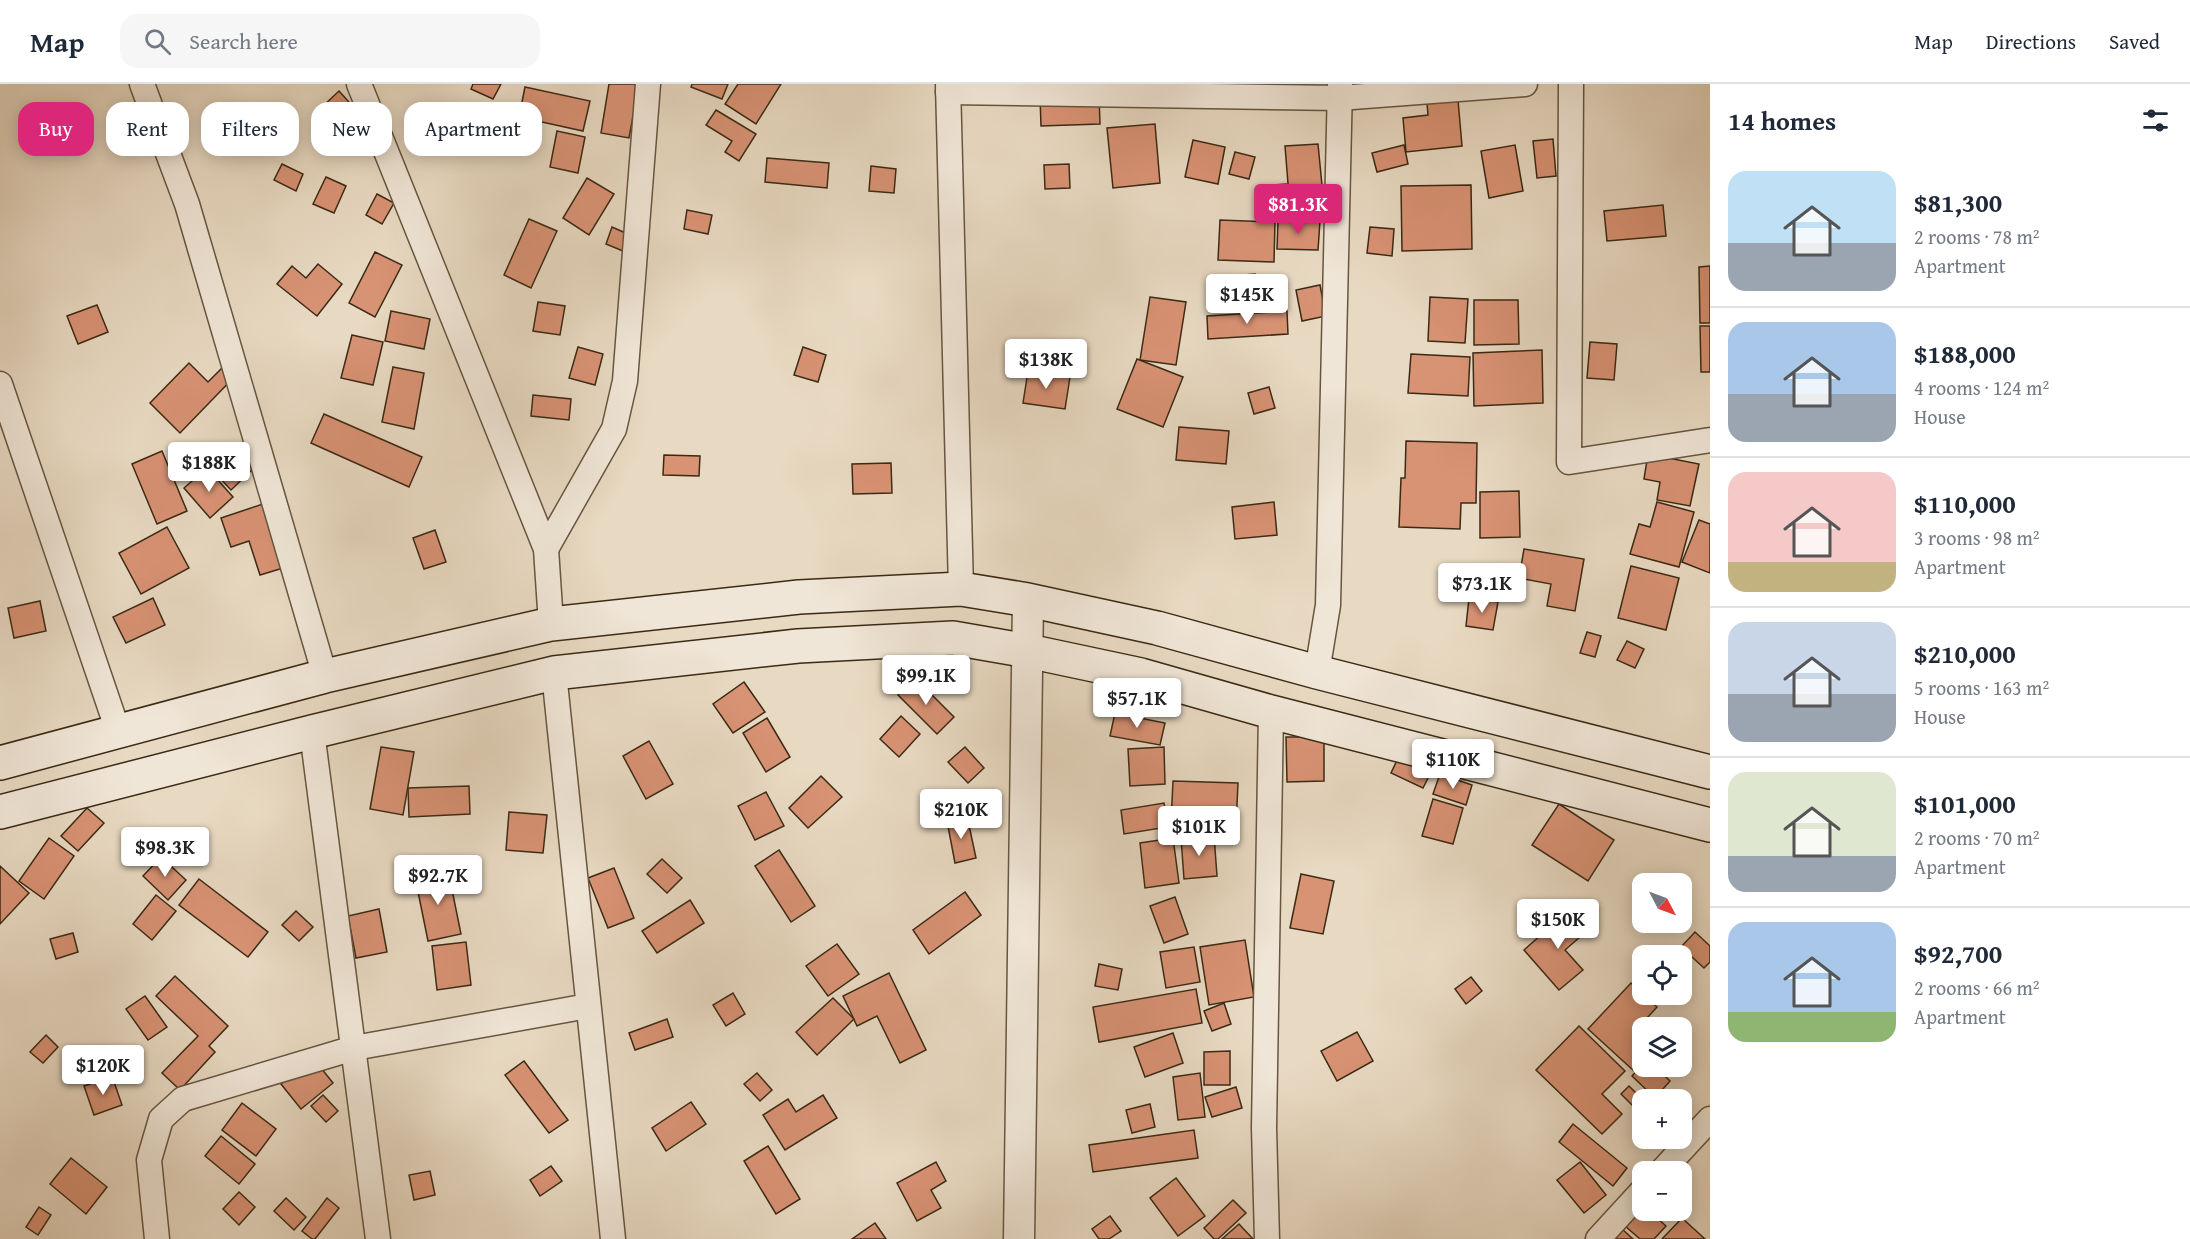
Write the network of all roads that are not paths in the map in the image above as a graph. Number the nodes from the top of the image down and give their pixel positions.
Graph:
1 (142, 84) edge
2 (358, 84) edge
3 (648, 84) edge
4 (1525, 84) edge
5 (1571, 84) edge
6 (948, 88) edge
7 (1340, 91) edge
8 (0, 384) edge
9 (1710, 440) edge
10 (546, 549) junction
11 (961, 589) junction
12 (1028, 600) junction
13 (551, 624) junction
14 (1028, 651) junction
15 (1317, 672) junction
16 (554, 673) junction
17 (325, 676) junction
18 (1271, 712) junction
19 (118, 731) junction
20 (312, 732) junction
21 (0, 763) edge
22 (1710, 772) edge
23 (0, 812) edge
24 (1710, 825) edge
25 (588, 1006) junction
26 (354, 1048) junction
27 (1710, 1119) edge
28 (1671, 1161) edge
29 (1632, 1202) edge
30 (158, 1239) edge
31 (378, 1239) edge
32 (613, 1239) edge
33 (1019, 1239) edge
34 (1267, 1239) edge
35 (1598, 1239) edge

1 - 17 street
2 - 10 street
3 - 10 street
4 - 7 street
5 - 9 street
6 - 7 street
6 - 11 street
7 - 15 street
8 - 19 street
10 - 13 street
11 - 12 main road
11 - 13 main road
12 - 14 street
12 - 15 main road
13 - 17 main road
14 - 16 main road
14 - 18 main road
14 - 33 street
15 - 22 main road
16 - 20 main road
16 - 25 street
17 - 19 main road
18 - 24 main road
18 - 34 street
19 - 21 main road
20 - 23 main road
20 - 26 street
25 - 26 street
25 - 32 street
26 - 30 street
26 - 31 street
27 - 28 street
29 - 35 street

